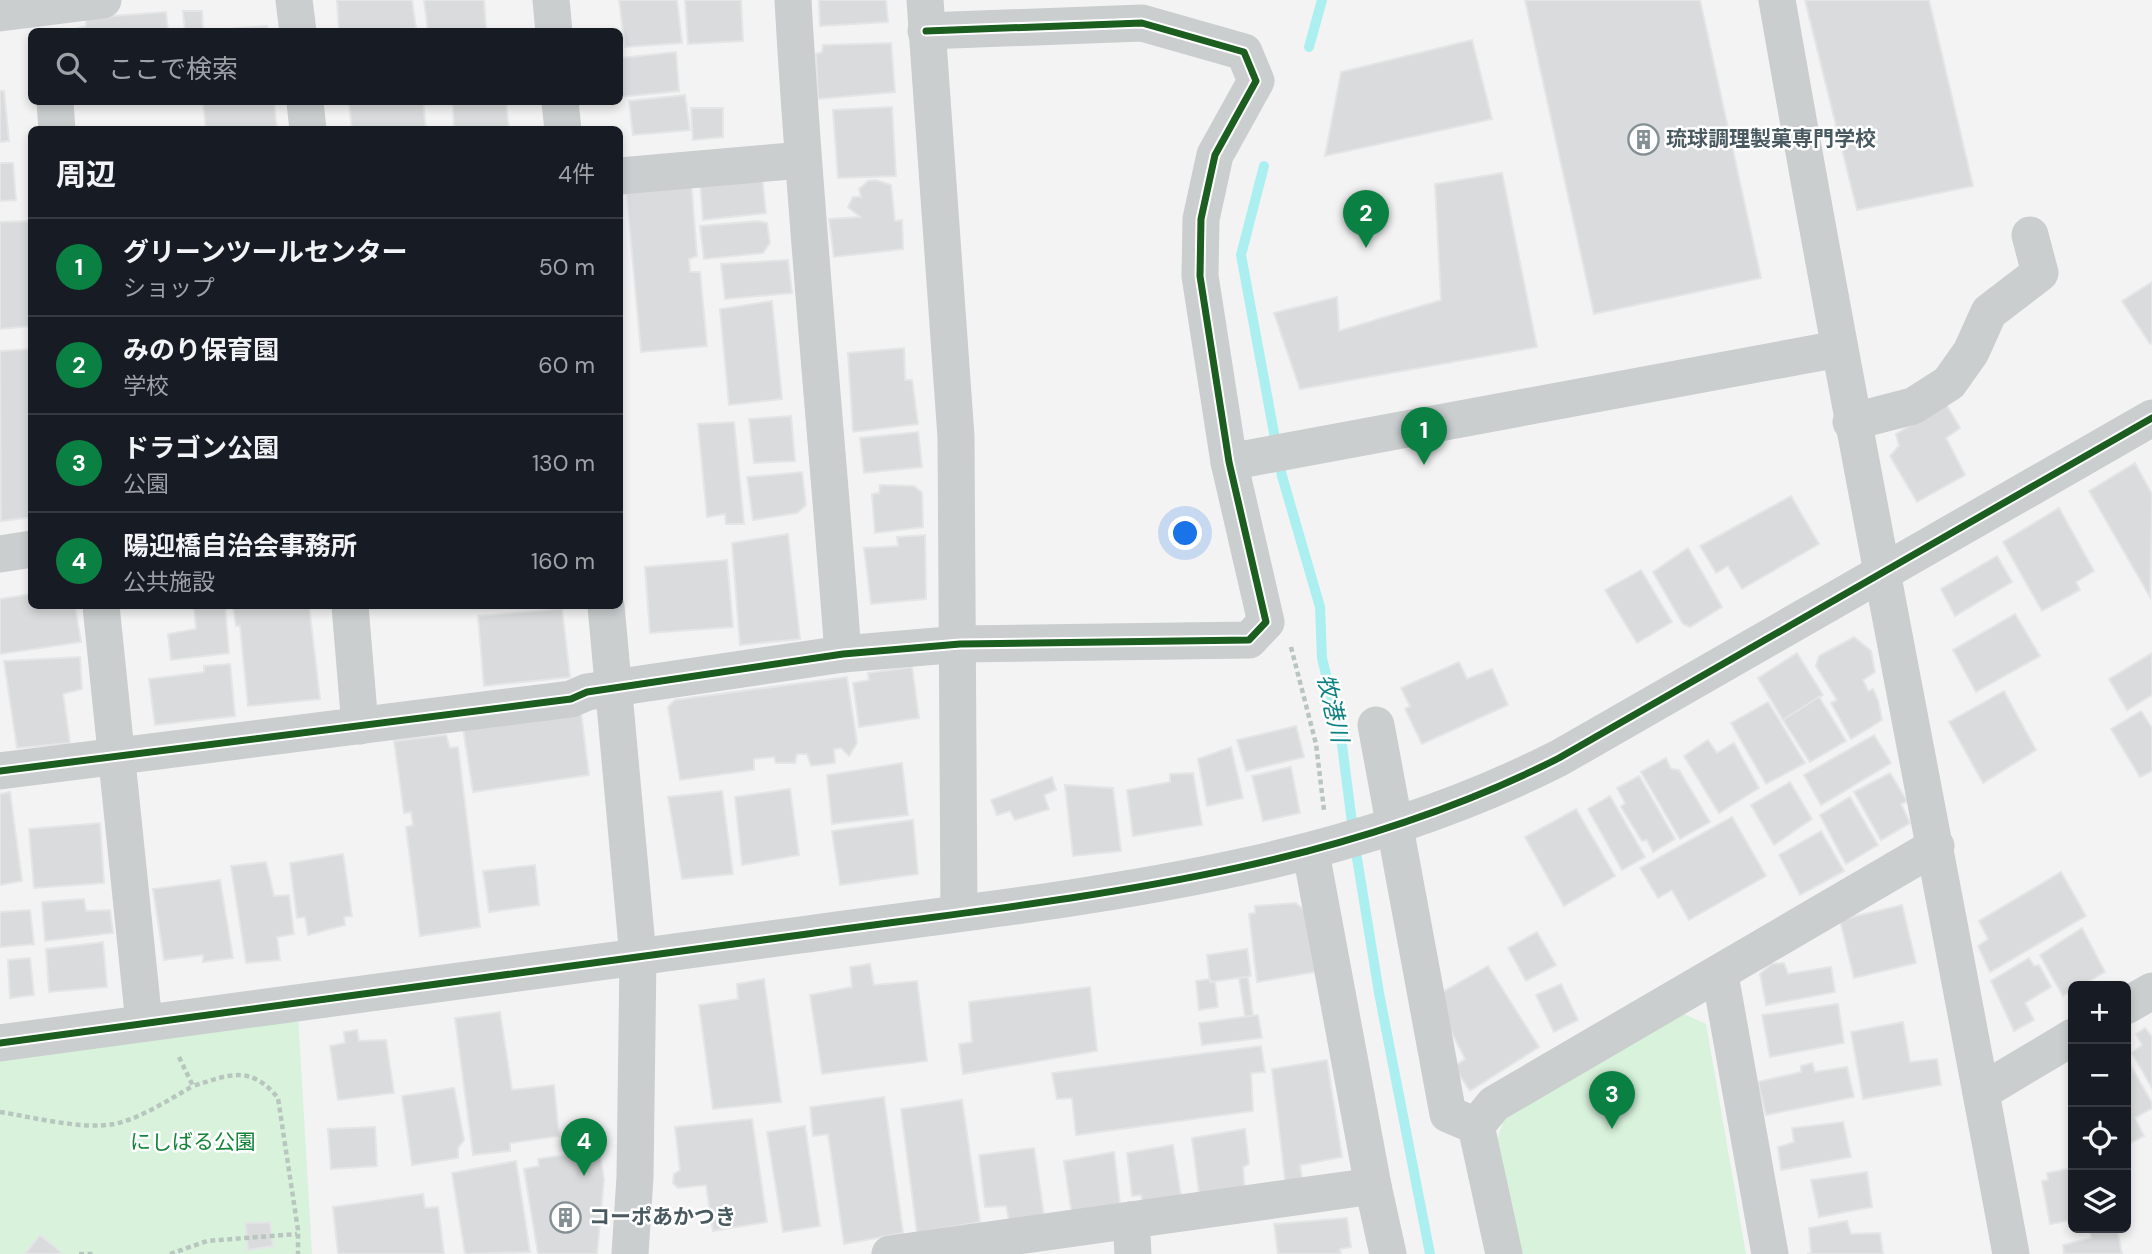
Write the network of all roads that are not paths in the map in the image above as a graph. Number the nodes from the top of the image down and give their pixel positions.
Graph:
1 (103, 0) edge
2 (294, 0) edge
3 (551, 0) edge
4 (793, 0) edge
5 (1777, 0) edge
6 (1146, 11) edge
7 (0, 13) edge
8 (926, 16) edge
9 (47, 19) edge
10 (298, 28) edge
11 (554, 28) edge
12 (55, 105) edge
13 (305, 105) edge
14 (560, 105) edge
15 (57, 126) edge
16 (308, 126) edge
17 (563, 126) edge
18 (802, 160) junction
19 (623, 176) edge
20 (2031, 234) dead end
21 (1838, 349) junction
22 (2152, 418) edge
23 (1851, 422) junction
24 (1229, 461) junction
25 (28, 550) edge
26 (0, 554) edge
27 (1884, 573) junction
28 (101, 609) edge
29 (350, 609) edge
30 (606, 609) edge
31 (960, 644) junction
32 (843, 654) junction
33 (614, 687) junction
34 (1376, 725) dead end
35 (360, 726) junction
36 (114, 756) junction
37 (0, 771) edge
38 (1387, 830) junction
39 (1323, 841) junction
40 (1936, 846) junction
41 (959, 913) junction
42 (638, 957) junction
43 (1720, 975) junction
44 (2152, 991) edge
45 (2131, 1003) edge
46 (155, 1021) junction
47 (2068, 1040) edge
48 (0, 1043) edge
49 (1981, 1092) junction
50 (1476, 1126) junction
51 (1373, 1186) junction
52 (1132, 1237) edge
53 (630, 1254) edge
54 (890, 1254) edge
55 (1388, 1254) edge
56 (1504, 1254) edge
57 (1770, 1254) edge
58 (2011, 1254) edge

1 - 9 street
2 - 10 street
3 - 11 street
4 - 18 street
5 - 21 street
6 - 8 street
6 - 24 street
7 - 9 street
8 - 31 street
12 - 15 street
13 - 16 street
14 - 17 street
18 - 19 street
18 - 32 street
20 - 23 street
21 - 23 street
21 - 24 street
22 - 27 street
23 - 27 street
24 - 31 street
25 - 26 street
27 - 38 street
27 - 40 street
28 - 36 street
29 - 35 street
30 - 33 street
31 - 32 street
31 - 41 street
32 - 33 street
33 - 35 street
33 - 42 street
34 - 38 street
35 - 36 street
36 - 37 street
36 - 46 street
38 - 39 street
38 - 50 street
39 - 41 street
39 - 51 street
40 - 43 street
40 - 49 street
41 - 42 street
42 - 46 street
42 - 53 street
43 - 50 street
43 - 57 street
44 - 45 street
46 - 48 street
47 - 49 street
49 - 58 street
50 - 56 street
51 - 52 street
51 - 55 street
52 - 54 street

